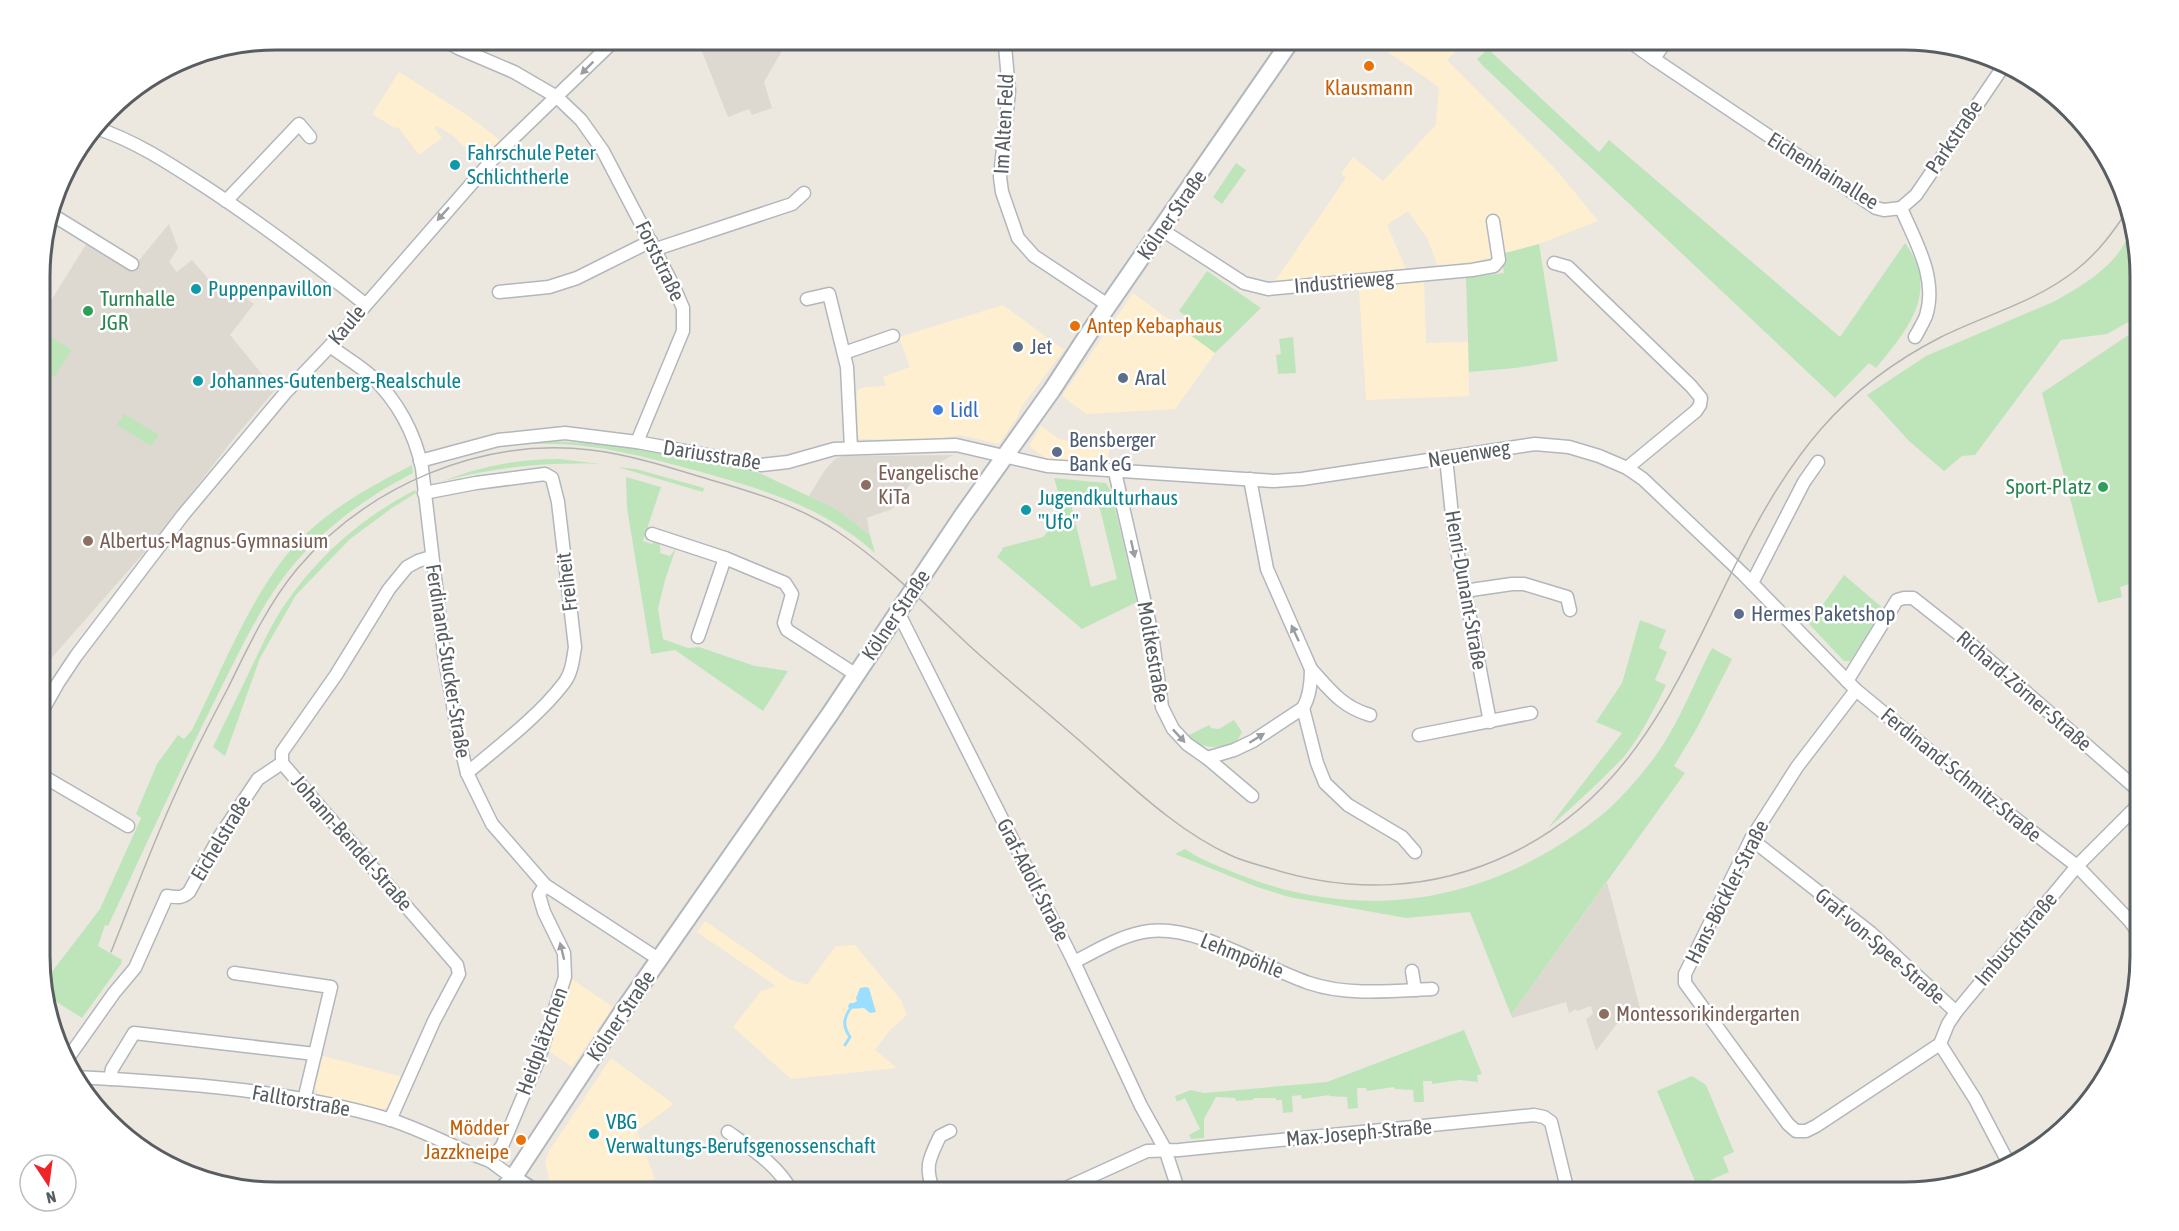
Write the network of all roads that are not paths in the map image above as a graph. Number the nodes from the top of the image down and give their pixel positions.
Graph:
1 (466, 50) edge
2 (605, 50) edge
3 (1005, 50) edge
4 (1285, 50) edge
5 (1641, 50) edge
6 (1660, 50) edge
7 (1654, 59) junction
8 (2000, 72) edge
9 (557, 97) junction
10 (103, 130) edge
11 (310, 137) dead end
12 (804, 193) dead end
13 (226, 201) junction
14 (1901, 208) junction
15 (57, 218) edge
16 (1493, 221) dead end
17 (1162, 230) junction
18 (653, 245) junction
19 (1554, 263) dead end
20 (132, 264) dead end
21 (499, 292) dead end
22 (807, 299) dead end
23 (365, 304) junction
24 (1108, 305) junction
25 (893, 336) dead end
26 (1915, 337) dead end
27 (330, 346) junction
28 (844, 353) junction
29 (637, 442) junction
30 (851, 448) junction
31 (1004, 457) junction
32 (1446, 458) junction
33 (420, 461) junction
34 (1818, 462) dead end
35 (1627, 468) junction
36 (1114, 472) junction
37 (1250, 479) junction
38 (424, 493) junction
39 (652, 534) dead end
40 (431, 557) junction
41 (725, 558) junction
42 (1752, 583) junction
43 (1464, 591) junction
44 (1904, 598) joint
45 (1570, 610) dead end
46 (898, 612) junction
47 (698, 637) dead end
48 (1311, 669) junction
49 (855, 674) junction
50 (1852, 686) junction
51 (50, 698) edge
52 (1303, 708) junction
53 (1531, 713) dead end
54 (1370, 715) dead end
55 (1490, 722) junction
56 (1419, 735) dead end
57 (1207, 758) junction
58 (282, 763) junction
59 (467, 773) junction
60 (50, 780) edge
61 (2130, 783) edge
62 (1252, 796) dead end
63 (2130, 813) edge
64 (128, 826) dead end
65 (1751, 839) junction
66 (1415, 852) dead end
67 (2077, 866) junction
68 (545, 885) junction
69 (2130, 922) edge
70 (660, 960) junction
71 (1074, 962) junction
72 (1412, 971) dead end
73 (234, 973) dead end
74 (1432, 989) dead end
75 (1415, 990) junction
76 (1956, 1012) junction
77 (1940, 1044) junction
78 (72, 1053) edge
79 (315, 1054) junction
80 (86, 1078) edge
81 (110, 1079) junction
82 (304, 1100) junction
83 (390, 1120) junction
84 (950, 1131) dead end
85 (728, 1132) dead end
86 (1165, 1149) junction
87 (2006, 1157) edge
88 (490, 1161) junction
89 (513, 1178) junction
90 (510, 1182) edge
91 (518, 1182) edge
92 (787, 1182) edge
93 (929, 1182) edge
94 (1079, 1182) edge
95 (1176, 1182) edge
96 (1566, 1182) edge

1 - 9 street, Forststraße
2 -> 9 street, Kaule
3 - 24 street, Im Alten Feld
4 - 17 main road, Kölner Straße
5 - 7 street, Eichenhainallee
6 - 7 street
7 - 14 street, Eichenhainallee
8 - 14 street, Parkstraße
9 - 18 street, Forststraße
9 -> 23 street, Kaule
10 - 13 street
11 - 13 street
12 - 18 street
13 - 23 street
14 - 26 street, Eichenhainallee
15 - 20 street
16 - 17 street, Industrieweg
17 - 24 main road, Kölner Straße
18 - 21 street
18 - 29 street, Forststraße
19 - 35 street
22 - 28 street
23 - 27 street, Kaule
24 - 31 main road, Kölner Straße
25 - 28 street
27 - 33 street, Ferdinand-Stucker-Straße
27 - 51 street, Kaule
28 - 30 street
29 - 30 street, Dariusstraße
29 - 33 street, Dariusstraße
30 - 31 street, Dariusstraße
31 - 36 street, Neuenweg
31 - 46 main road, Kölner Straße
32 - 35 street, Neuenweg
32 - 37 street, Neuenweg
32 - 43 street, Henri-Dunant-Straße
33 - 38 street, Ferdinand-Stucker-Straße
34 - 42 street
35 - 42 street, Neuenweg
36 - 37 street, Neuenweg
36 -> 57 street, Moltkestraße
48 -> 37 street
38 - 40 street, Ferdinand-Stucker-Straße
38 - 59 street, Freiheit
39 - 41 street
40 - 58 street, Johann-Bendel-Straße
40 - 59 street, Ferdinand-Stucker-Straße
41 - 47 street
41 - 49 street
42 - 50 street, Neuenweg
43 - 45 street
43 - 55 street, Henri-Dunant-Straße
44 - 50 street, Hans-Böckler-Straße
44 - 61 street, Richard-Zörner-Straße
46 - 49 main road, Kölner Straße
46 - 71 street, Graf-Adolf-Straße
48 - 52 street
48 - 54 street
49 - 70 main road, Kölner Straße
50 - 65 street, Hans-Böckler-Straße
50 - 67 street, Ferdinand-Schmitz-Straße
57 -> 52 street
52 - 66 street
53 - 55 street
55 - 56 street
57 - 62 street, Moltkestraße
58 - 78 street, Eichelstraße
58 - 83 street, Johann-Bendel-Straße
59 - 68 street, Ferdinand-Stucker-Straße
60 - 64 street
63 - 67 street
65 - 76 street, Graf-von-Spee-Straße
65 - 77 street, Hans-Böckler-Straße
67 - 69 street, Ferdinand-Schmitz-Straße
67 - 76 street, Imbuschstraße
68 - 70 street, Ferdinand-Stucker-Straße
88 -> 68 street, Heidplätzchen
70 - 89 main road, Kölner Straße
71 - 75 street, Lehmpöhle
71 - 86 street, Graf-Adolf-Straße
72 - 75 street
73 - 79 street
74 - 75 street, Lehmpöhle
76 - 77 street, Graf-von-Spee-Straße
77 - 87 street
79 - 81 street
79 - 82 street
80 - 81 street, Falltorstraße
81 - 82 street, Falltorstraße
82 - 83 street, Falltorstraße
83 - 88 street, Falltorstraße
84 - 93 street
85 - 92 street
86 - 94 street, Max-Joseph-Straße
86 - 95 street, Graf-Adolf-Straße
86 - 96 street, Max-Joseph-Straße
88 - 89 street, Falltorstraße
89 - 90 main road, Kölner Straße
89 - 91 main road

